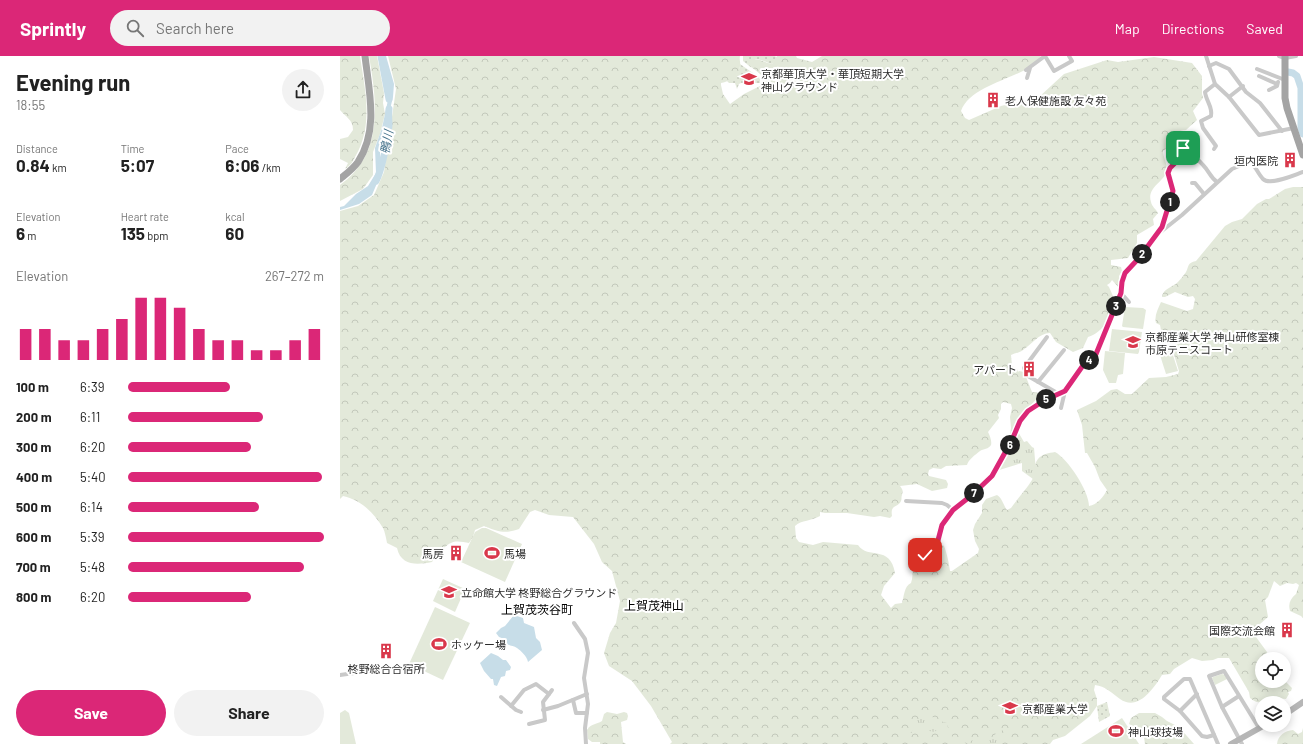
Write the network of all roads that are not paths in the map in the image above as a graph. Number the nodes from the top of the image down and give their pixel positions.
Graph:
1 (365, 56) edge
2 (1045, 56) edge
3 (1069, 56) edge
4 (1206, 56) edge
5 (1296, 56) edge
6 (1283, 57) edge
7 (1209, 66) junction
8 (1257, 69) dead end
9 (1259, 76) dead end
10 (1027, 78) dead end
11 (1282, 79) junction
12 (1267, 80) junction
13 (1263, 83) dead end
14 (1215, 84) junction
15 (1277, 84) junction
16 (1243, 86) junction
17 (1268, 90) dead end
18 (1229, 97) junction
19 (1294, 128) junction
20 (1282, 131) junction
21 (1214, 149) dead end
22 (1303, 155) edge
23 (1266, 161) dead end
24 (1252, 163) junction
25 (1303, 172) edge
26 (340, 179) edge
27 (1217, 182) junction
28 (1192, 183) dead end
29 (1204, 194) junction
30 (1156, 235) junction
31 (1121, 293) junction
32 (1129, 302) dead end
33 (1047, 336) dead end
34 (1064, 350) dead end
35 (1038, 382) junction
36 (1065, 391) junction
37 (1059, 394) junction
38 (1061, 408) dead end
39 (906, 501) dead end
40 (953, 510) junction
41 (925, 555) dead end
42 (574, 623) dead end
43 (375, 670) dead end
44 (340, 675) edge
45 (587, 694) junction
46 (1197, 694) junction
47 (1240, 696) junction
48 (501, 698) dead end
49 (573, 700) junction
50 (1303, 702) edge
51 (511, 706) junction
52 (1222, 707) junction
53 (543, 710) junction
54 (1291, 710) edge
55 (1180, 711) junction
56 (521, 712) dead end
57 (587, 713) junction
58 (1255, 717) edge
59 (529, 724) dead end
60 (1255, 732) edge
61 (1214, 735) junction
62 (1241, 742) edge
63 (586, 744) edge
64 (1218, 744) edge
65 (1231, 744) edge

1 - 26 main road
2 - 3 street
2 - 10 street
4 - 7 street
5 - 6 street
6 - 11 main road
7 - 14 street
7 - 16 street
8 - 11 street
9 - 12 street
11 - 15 street
11 - 19 main road
12 - 13 street
12 - 15 street
14 - 18 street
14 - 21 street
15 - 17 street
16 - 18 street
16 - 20 street
18 - 20 street
19 - 20 street
19 - 22 main road
23 - 24 street
24 - 25 street
24 - 27 street
27 - 29 street
27 - 30 street
28 - 29 street
29 - 30 street
30 - 31 street
31 - 32 street
31 - 36 street
33 - 35 street
34 - 35 street
35 - 37 street
36 - 37 street
36 - 38 street
37 - 40 street
39 - 40 street
40 - 41 street
42 - 45 street
43 - 44 street
45 - 49 street
45 - 57 street
46 - 55 street
46 - 55 street
46 - 61 street
47 - 52 street
47 - 52 street
47 - 58 street
48 - 51 street
49 - 53 street
49 - 57 street
50 - 54 street
51 - 53 street
51 - 56 street
52 - 62 street
53 - 59 street
55 - 61 street
57 - 63 street
60 - 62 street
61 - 64 street
62 - 65 street

